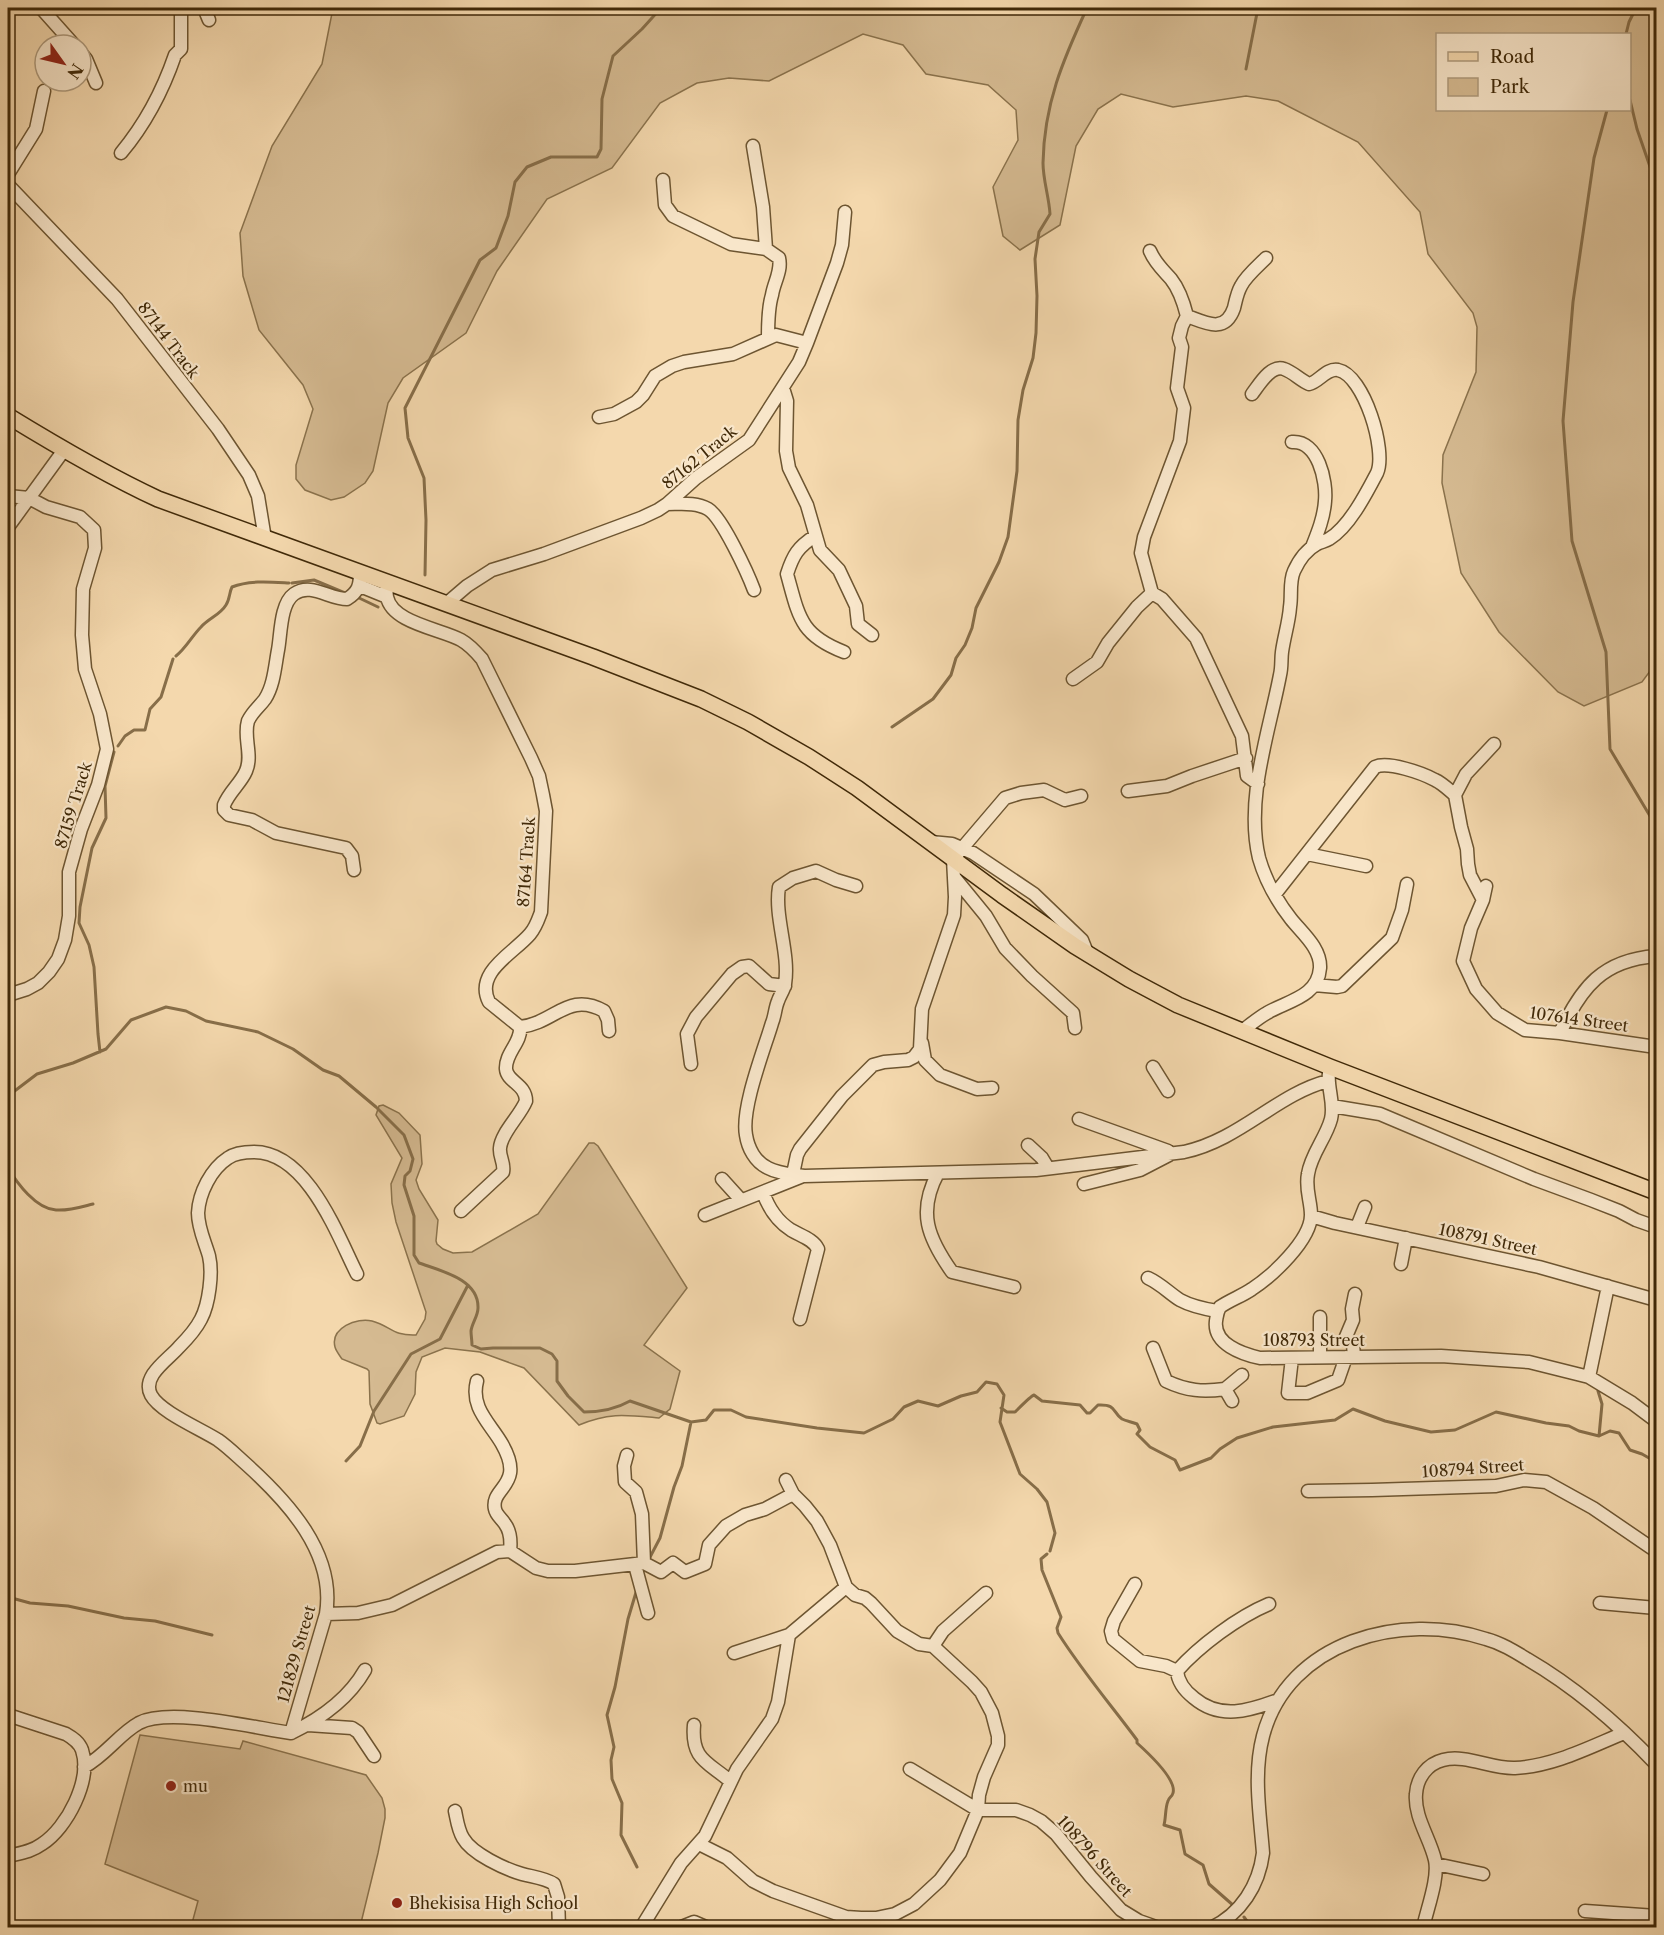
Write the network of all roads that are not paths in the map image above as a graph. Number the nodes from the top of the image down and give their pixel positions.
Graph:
1 (41, 8) edge
2 (181, 8) edge
3 (63, 33) edge
4 (93, 76) edge
5 (96, 83) dead end
6 (44, 93) edge
7 (753, 146) dead end
8 (121, 153) dead end
9 (8, 174) edge
10 (663, 180) dead end
11 (8, 184) edge
12 (845, 212) dead end
13 (766, 249) junction
14 (1150, 251) dead end
15 (1266, 258) dead end
16 (1187, 316) junction
17 (768, 337) junction
18 (807, 343) junction
19 (783, 388) junction
20 (1252, 394) dead end
21 (8, 416) edge
22 (599, 417) dead end
23 (1292, 442) dead end
24 (63, 450) junction
25 (8, 496) edge
26 (28, 498) junction
27 (667, 504) junction
28 (8, 527) edge
29 (815, 536) junction
30 (265, 539) junction
31 (1312, 547) junction
32 (360, 579) junction
33 (387, 590) junction
34 (754, 590) dead end
35 (1152, 593) junction
36 (446, 604) junction
37 (872, 635) dead end
38 (844, 652) dead end
39 (1073, 679) dead end
40 (1494, 744) dead end
41 (1246, 758) junction
42 (1258, 784) junction
43 (1128, 791) dead end
44 (1455, 795) junction
45 (1081, 796) dead end
46 (957, 853) junction
47 (1307, 854) junction
48 (1366, 866) dead end
49 (354, 870) dead end
50 (955, 878) junction
51 (1407, 884) dead end
52 (856, 886) dead end
53 (1486, 886) dead end
54 (1275, 894) junction
55 (1483, 900) junction
56 (1656, 956) edge
57 (1314, 985) junction
58 (785, 986) junction
59 (8, 995) edge
60 (520, 1027) junction
61 (1075, 1028) dead end
62 (609, 1031) dead end
63 (1242, 1032) junction
64 (1560, 1033) junction
65 (921, 1039) junction
66 (1656, 1047) edge
67 (691, 1065) dead end
68 (1153, 1067) dead end
69 (1329, 1074) junction
70 (992, 1089) dead end
71 (1168, 1091) dead end
72 (1332, 1106) junction
73 (1079, 1119) dead end
74 (1028, 1145) dead end
75 (1172, 1153) junction
76 (1048, 1168) junction
77 (938, 1173) junction
78 (799, 1175) junction
79 (722, 1179) dead end
80 (1084, 1184) dead end
81 (763, 1192) junction
82 (1656, 1192) edge
83 (741, 1200) junction
84 (1365, 1207) dead end
85 (461, 1211) dead end
86 (705, 1215) dead end
87 (1311, 1216) junction
88 (1357, 1227) junction
89 (1656, 1227) edge
90 (1406, 1238) junction
91 (1401, 1264) dead end
92 (357, 1274) dead end
93 (1148, 1278) dead end
94 (1608, 1286) junction
95 (1014, 1287) dead end
96 (1355, 1294) dead end
97 (1656, 1300) edge
98 (1217, 1311) junction
99 (1320, 1317) dead end
100 (800, 1319) dead end
101 (1153, 1348) dead end
102 (1320, 1357) junction
103 (1350, 1357) junction
104 (1292, 1358) junction
105 (1242, 1375) dead end
106 (1589, 1377) junction
107 (477, 1382) dead end
108 (1225, 1389) junction
109 (1233, 1401) dead end
110 (1656, 1421) edge
111 (627, 1455) dead end
112 (786, 1480) dead end
113 (1308, 1491) dead end
114 (793, 1494) junction
115 (510, 1551) junction
116 (1656, 1551) edge
117 (642, 1567) junction
118 (1135, 1584) dead end
119 (846, 1587) junction
120 (986, 1593) dead end
121 (1600, 1603) dead end
122 (1269, 1604) dead end
123 (1656, 1608) edge
124 (648, 1613) dead end
125 (326, 1614) junction
126 (789, 1635) junction
127 (933, 1646) junction
128 (734, 1653) dead end
129 (365, 1671) dead end
130 (1177, 1671) junction
131 (1278, 1700) junction
132 (8, 1715) edge
133 (308, 1725) junction
134 (694, 1725) dead end
135 (291, 1733) junction
136 (1624, 1733) junction
137 (374, 1756) dead end
138 (1656, 1764) edge
139 (84, 1767) junction
140 (910, 1769) dead end
141 (730, 1781) junction
142 (978, 1810) junction
143 (455, 1811) dead end
144 (699, 1844) junction
145 (8, 1856) edge
146 (1436, 1864) junction
147 (1483, 1874) dead end
148 (1584, 1911) dead end
149 (1656, 1916) edge
150 (559, 1928) edge
151 (642, 1928) edge
152 (679, 1928) edge
153 (708, 1928) edge
154 (1159, 1928) edge
155 (1211, 1928) edge
156 (1423, 1928) edge

1 - 3 street
2 - 8 street
4 - 5 street
6 - 9 street
7 - 13 street
10 - 13 street
11 - 30 street, 87144 Track
12 - 18 street, 87162 Track
13 - 17 street
14 - 16 street
15 - 16 street
16 - 35 street
17 - 18 street
17 - 22 street
18 - 19 street, 87162 Track
19 - 27 street, 87162 Track
19 - 29 street
20 - 31 street
21 - 24 main road
23 - 31 street
24 - 26 street
24 - 30 main road
25 - 26 street
26 - 28 street
26 - 59 street, 87159 Track
27 - 34 street
27 - 36 street, 87162 Track
29 - 37 street
29 - 38 street
30 - 32 main road
31 - 42 street
32 - 33 main road
32 - 49 street
33 - 36 main road
33 - 60 street, 87164 Track
35 - 39 street
35 - 41 street
36 - 46 main road
40 - 44 street
41 - 42 street
41 - 43 street
42 - 54 street
44 - 47 street
44 - 55 street
45 - 46 street
46 - 50 street
46 - 63 main road
47 - 48 street
47 - 54 street
50 - 61 street
50 - 65 street
51 - 57 street
52 - 58 street
53 - 55 street, 107614 Street
54 - 57 street
55 - 64 street, 107614 Street
56 - 64 street
57 - 63 street
58 - 67 street
58 - 78 street
60 - 62 street
60 - 85 street
63 - 69 main road
64 - 66 street, 107614 Street
65 - 70 street
65 - 78 street
68 - 71 street
69 - 72 street
69 - 75 street
69 - 82 main road
72 - 87 street
72 - 89 street
73 - 75 street
74 - 76 street
75 - 76 street
75 - 80 street
76 - 77 street
77 - 78 street
77 - 95 street
78 - 81 street
79 - 83 street
81 - 83 street
81 - 100 street
83 - 86 street
84 - 88 street
87 - 88 street, 108791 Street
87 - 98 street
88 - 90 street, 108791 Street
90 - 91 street
90 - 94 street, 108791 Street
92 - 125 street, 121829 Street
93 - 98 street
94 - 97 street, 108791 Street
94 - 106 street
96 - 103 street
98 - 104 street, 108793 Street
99 - 102 street
101 - 108 street
102 - 103 street, 108793 Street
102 - 104 street, 108793 Street
103 - 104 street
103 - 106 street, 108793 Street
105 - 108 street
106 - 110 street, 108793 Street
107 - 115 street
108 - 109 street
111 - 117 street
112 - 114 street
113 - 116 street, 108794 Street
114 - 117 street
114 - 119 street
115 - 117 street
115 - 125 street
117 - 124 street
118 - 130 street
119 - 126 street
119 - 127 street
120 - 127 street
121 - 123 street
122 - 130 street
125 - 135 street, 121829 Street
126 - 128 street
126 - 141 street
127 - 142 street
129 - 133 street
130 - 131 street
131 - 136 street
131 - 155 street
132 - 139 street
133 - 135 street
133 - 137 street
134 - 141 street
135 - 139 street
136 - 138 street
136 - 146 street
139 - 145 street
140 - 142 street
141 - 144 street
142 - 144 street
142 - 154 street, 108796 Street
143 - 150 street
144 - 151 street
146 - 147 street
146 - 156 street
148 - 149 street
152 - 153 street

